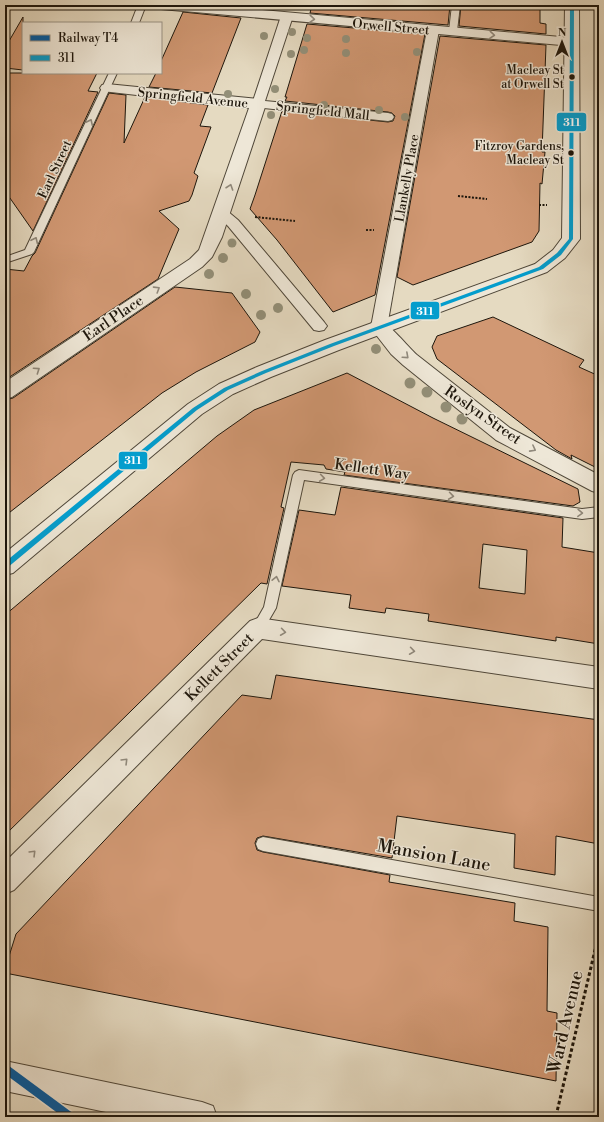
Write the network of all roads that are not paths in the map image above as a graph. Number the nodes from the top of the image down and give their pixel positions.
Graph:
1 (142, 5) edge
2 (161, 5) edge
3 (456, 5) edge
4 (572, 5) edge
5 (287, 16) junction
6 (135, 22) edge
7 (433, 30) junction
8 (453, 31) junction
9 (572, 42) junction
10 (113, 74) edge
11 (107, 88) junction
12 (258, 104) junction
13 (388, 117) dead end
14 (221, 213) junction
15 (213, 237) joint
16 (5, 260) edge
17 (319, 326) dead end
18 (379, 327) junction
19 (5, 392) edge
20 (599, 484) edge
21 (599, 512) edge
22 (5, 566) edge
23 (258, 628) junction
24 (599, 678) edge
25 (262, 844) dead end
26 (5, 881) edge
27 (599, 904) edge
28 (5, 1076) edge
29 (202, 1117) edge

1 - 6 lane
2 - 5 street, Orwell Street
3 - 8 lane
4 - 9 street
5 -> 7 street, Orwell Street
5 - 12 street
7 - 8 street, Orwell Street
7 - 18 street, Llankelly Place
8 -> 9 street, Orwell Street
9 - 18 street
10 - 11 lane, Earl Street
11 - 12 street, Springfield Avenue
16 -> 11 lane, Earl Street
12 - 13 street, Springfield Mall
14 -> 12 street, Springfield Avenue
14 - 15 street, Springfield Avenue
14 - 17 street
19 -> 15 street, Earl Place
18 -> 20 street, Roslyn Street
18 - 22 street
23 -> 21 lane, Kellett Way
23 -> 24 street, Kellett Street
26 -> 23 street, Kellett Street
25 - 27 lane, Mansion Lane
28 - 29 street

